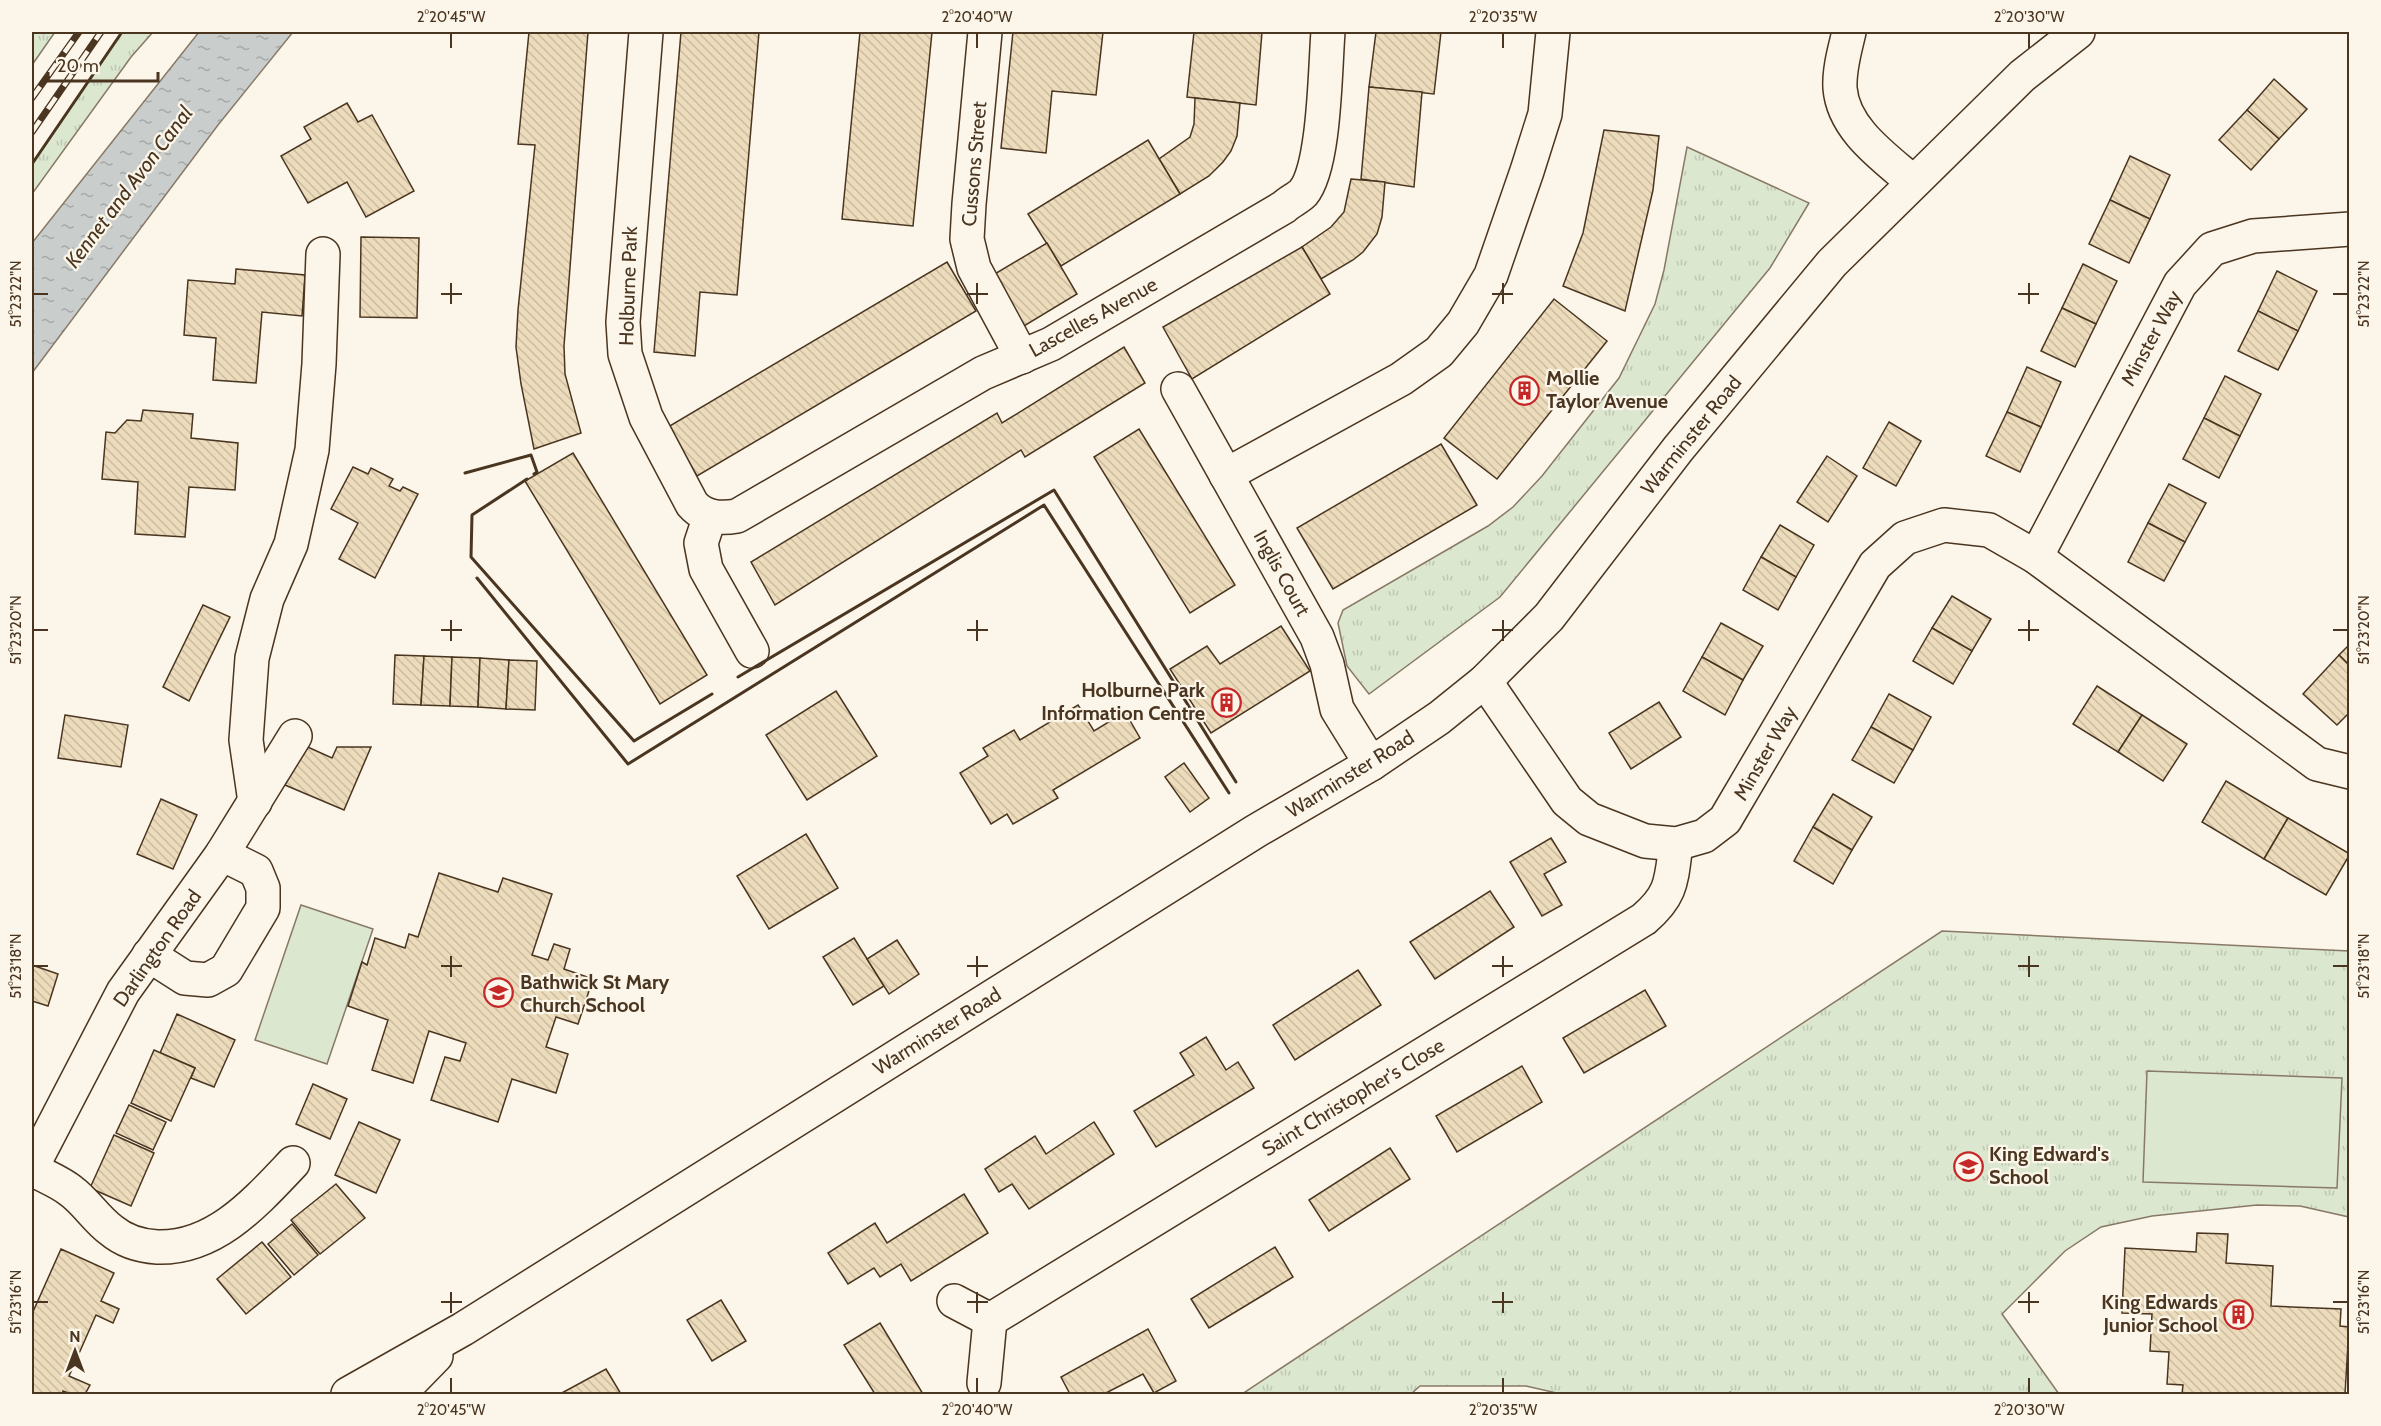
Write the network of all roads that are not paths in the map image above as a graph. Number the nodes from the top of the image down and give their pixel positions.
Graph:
1 (646, 32) edge
2 (985, 32) edge
3 (1328, 32) edge
4 (1553, 32) edge
5 (1849, 32) edge
6 (2078, 32) edge
7 (1913, 182) junction
8 (2349, 230) edge
9 (323, 254) dead end
10 (1022, 357) junction
11 (1178, 389) dead end
12 (1226, 474) junction
13 (724, 516) junction
14 (2036, 557) junction
15 (752, 651) dead end
16 (1485, 681) junction
17 (295, 736) dead end
18 (1371, 764) junction
19 (2349, 772) edge
20 (255, 802) junction
21 (1676, 844) junction
22 (222, 854) junction
23 (149, 955) junction
24 (293, 1163) dead end
25 (32, 1168) edge
26 (954, 1301) dead end
27 (990, 1320) junction
28 (462, 1329) junction
29 (984, 1383) dead end
30 (348, 1395) edge
31 (399, 1395) edge

1 - 13 main road, Holburne Park
2 - 10 main road, Cussons Street
3 - 10 main road, Lascelles Avenue
4 - 12 main road
5 - 7 main road
6 - 7 main road, Warminster Road
7 - 16 main road, Warminster Road
8 - 14 main road, Minster Way
9 - 20 main road
10 - 13 main road, Lascelles Avenue
11 - 12 main road, Inglis Court
12 - 18 main road, Inglis Court
13 - 15 main road
14 - 19 main road, Minster Way
14 - 21 main road, Minster Way
16 - 18 main road, Warminster Road
16 - 21 main road, Minster Way
17 - 20 main road, Darlington Road
18 - 28 main road, Warminster Road
20 - 22 main road, Darlington Road
21 - 27 main road, Saint Christopher's Close
22 - 23 main road, Darlington Road
22 - 23 main road
23 - 25 main road, Darlington Road
24 - 25 main road
26 - 27 main road
27 - 29 main road
28 - 30 main road, Warminster Road
28 - 31 main road, Warminster Road

